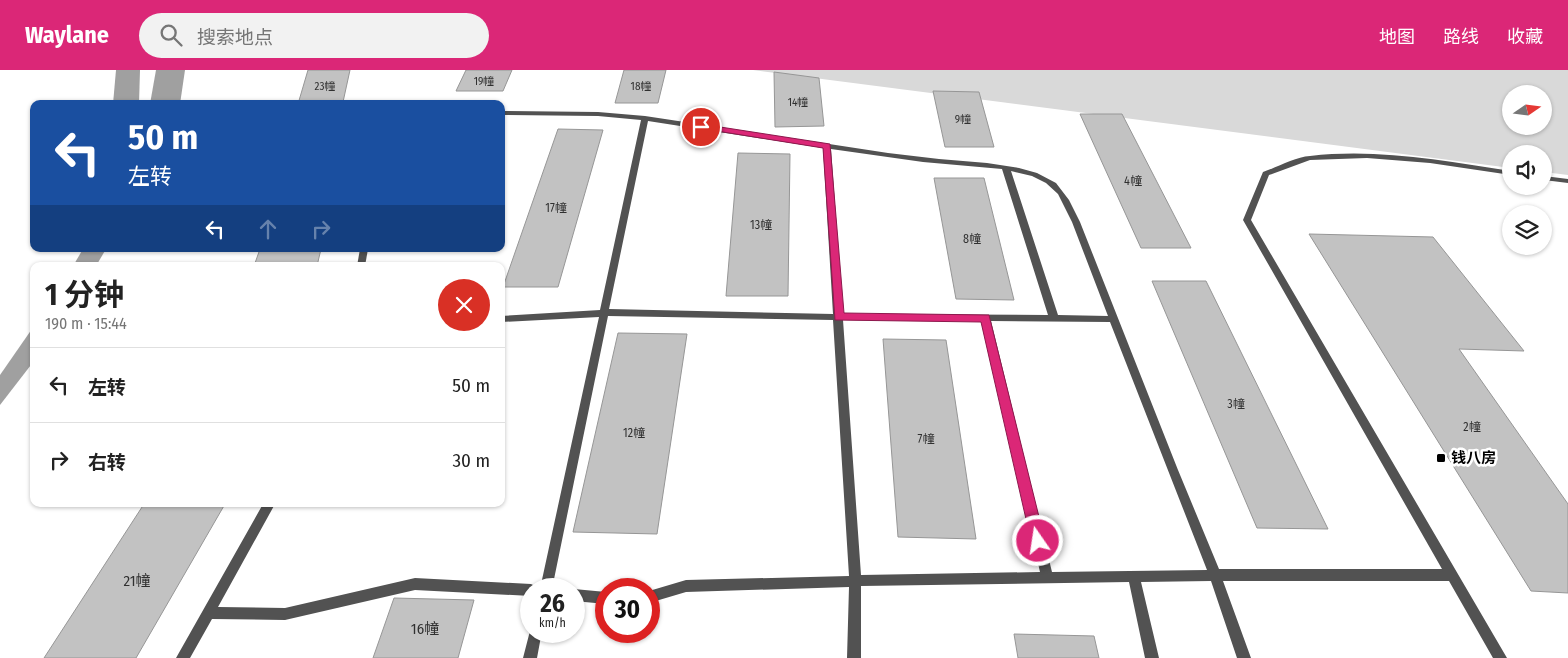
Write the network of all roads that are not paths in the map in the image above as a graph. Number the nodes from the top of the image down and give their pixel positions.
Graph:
1 (505, 113) edge
2 (645, 118) junction
3 (827, 146) junction
4 (1006, 168) junction
5 (1502, 172) edge
6 (1552, 179) edge
7 (1568, 181) edge
8 (603, 313) junction
9 (839, 317) junction
10 (985, 318) junction
11 (505, 319) edge
12 (1054, 319) junction
13 (1114, 319) junction
14 (267, 507) edge
15 (1215, 575) junction
16 (1452, 575) junction
17 (1134, 576) junction
18 (548, 578) edge
19 (1046, 578) junction
20 (855, 581) junction
21 (520, 589) edge
22 (660, 594) edge
23 (208, 613) junction
24 (533, 643) edge
25 (184, 658) edge
26 (530, 658) edge
27 (854, 658) edge
28 (1152, 658) edge
29 (1244, 658) edge
30 (1500, 658) edge

1 - 2 street
2 - 3 street
2 - 8 street
3 - 4 street
3 - 9 street
4 - 12 street
4 - 13 street
5 - 16 street
6 - 7 street
8 - 9 street
8 - 11 street
8 - 18 street
9 - 10 street
9 - 20 street
10 - 12 street
10 - 19 street
12 - 13 street
13 - 15 street
14 - 23 street
15 - 16 street
15 - 17 street
15 - 29 street
16 - 30 street
17 - 19 street
17 - 28 street
19 - 20 street
20 - 22 street
20 - 27 street
21 - 23 street
23 - 25 street
24 - 26 street

